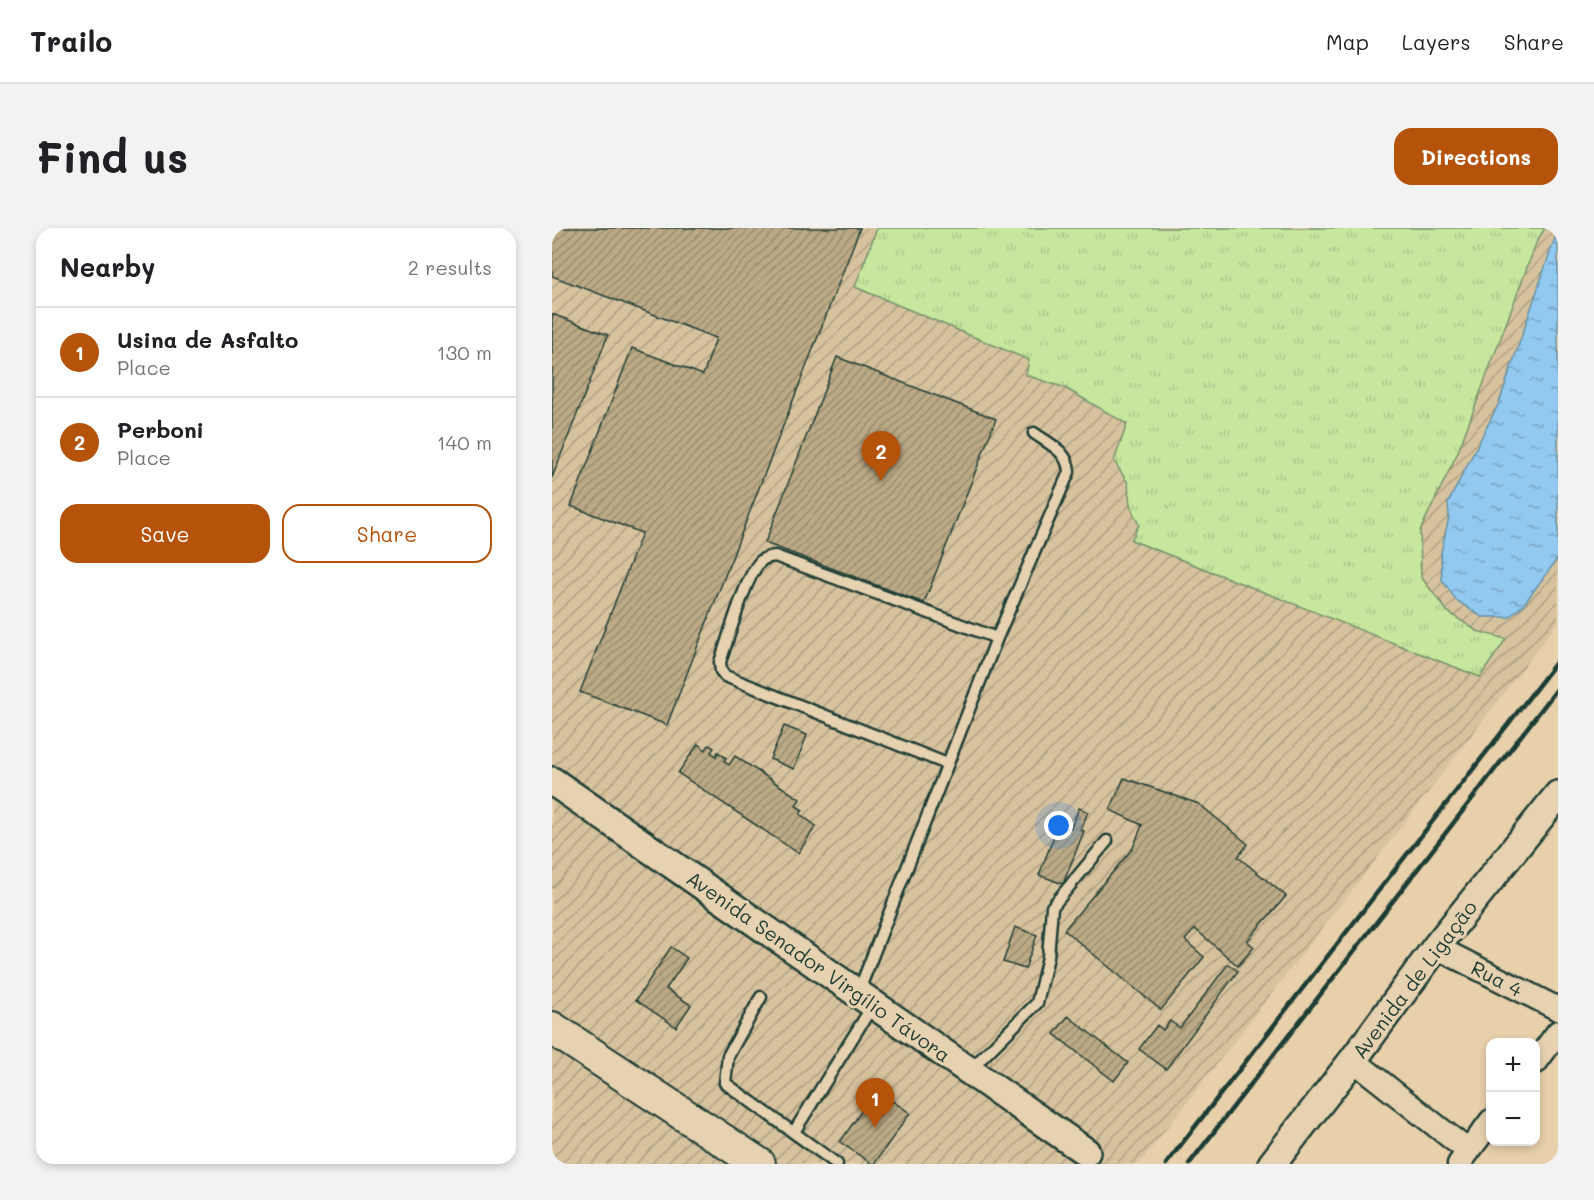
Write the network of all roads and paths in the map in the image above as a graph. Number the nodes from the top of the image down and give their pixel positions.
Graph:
1 (1034, 433) dead end
2 (997, 639) junction
3 (947, 764) junction
4 (552, 781) edge
5 (1558, 795) edge
6 (1107, 841) dead end
7 (1436, 947) junction
8 (761, 997) dead end
9 (866, 999) junction
10 (1558, 1009) edge
11 (552, 1028) edge
12 (1558, 1032) edge
13 (1540, 1057) edge
14 (1353, 1060) junction
15 (969, 1070) junction
16 (1486, 1128) edge
17 (794, 1132) junction
18 (1086, 1152) dead end
19 (1464, 1157) edge
20 (759, 1164) edge
21 (837, 1164) edge
22 (1272, 1164) edge

1 - 2 lane
2 - 3 lane
2 - 3 lane
3 - 9 lane
4 - 9 street, Avenida Senador Virgílio Távora
5 - 7 street, Avenida de Ligação
6 - 15 lane
7 - 10 street, Rua 4
7 - 14 street, Avenida de Ligação
8 - 17 lane
9 - 15 street, Avenida Senador Virgílio Távora
9 - 17 lane
11 - 20 main road
12 - 13 street
14 - 19 street
14 - 22 street, Avenida de Ligação
15 - 18 street, Avenida Senador Virgílio Távora
16 - 19 street
17 - 21 lane

